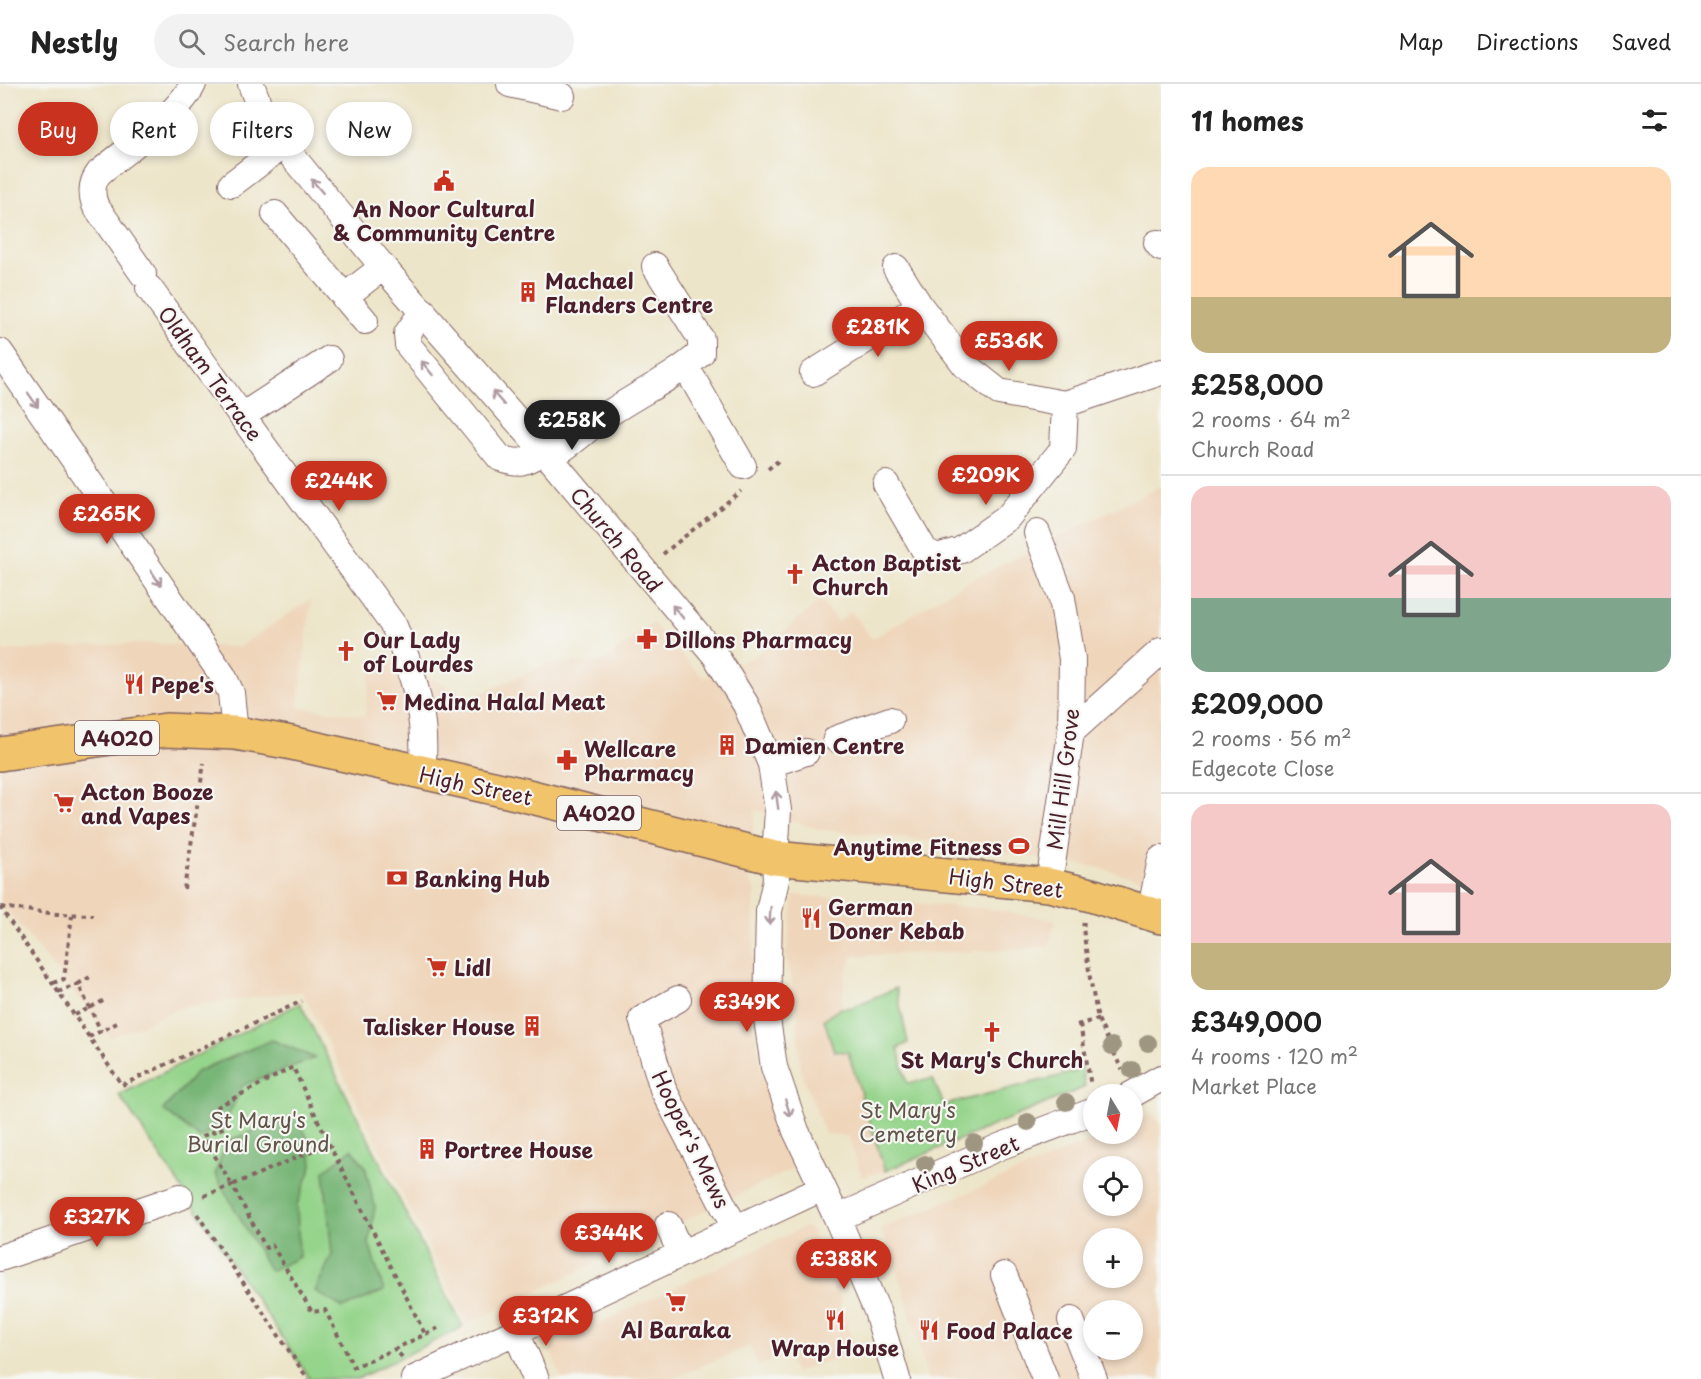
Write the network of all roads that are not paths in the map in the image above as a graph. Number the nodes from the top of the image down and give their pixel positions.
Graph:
1 (193, 84) edge
2 (251, 84) edge
3 (510, 84) edge
4 (562, 96) dead end
5 (258, 102) edge
6 (268, 156) edge
7 (292, 156) edge
8 (232, 183) dead end
9 (275, 214) dead end
10 (655, 266) dead end
11 (383, 267) junction
12 (896, 268) dead end
13 (344, 297) junction
14 (920, 306) junction
15 (423, 311) junction
16 (365, 321) dead end
17 (0, 352) edge
18 (328, 359) dead end
19 (686, 367) junction
20 (1161, 372) edge
21 (813, 373) dead end
22 (1065, 404) junction
23 (242, 416) junction
24 (546, 454) junction
25 (748, 477) road end
26 (886, 484) dead end
27 (1037, 533) dead end
28 (1161, 651) edge
29 (890, 720) dead end
30 (1071, 732) junction
31 (235, 733) junction
32 (836, 739) dead end
33 (806, 752) dead end
34 (0, 754) edge
35 (771, 764) junction
36 (422, 773) junction
37 (775, 858) junction
38 (1161, 859) edge
39 (1048, 885) junction
40 (1156, 915) edge
41 (678, 999) dead end
42 (1161, 1078) edge
43 (1143, 1089) edge
44 (1083, 1106) edge
45 (822, 1188) junction
46 (193, 1202) road end
47 (837, 1218) junction
48 (668, 1224) dead end
49 (735, 1228) junction
50 (681, 1253) junction
51 (0, 1258) edge
52 (1004, 1275) dead end
53 (1071, 1320) dead end
54 (516, 1332) junction
55 (410, 1370) edge
56 (536, 1379) edge
57 (897, 1379) edge
58 (1045, 1379) edge
59 (1094, 1379) edge

1 - 23 street, Oldham Terrace
2 - 5 street, Church Road
3 - 4 street
6 - 8 street
11 -> 7 street, Church Road
9 - 13 street
10 - 19 street
11 - 13 street
11 - 15 street, Church Road
12 - 14 street
13 - 16 street
14 - 21 street
14 - 22 street
24 -> 15 street, Church Road
24 -> 15 street
17 -> 31 street
18 - 23 street
19 - 24 street
19 - 25 street
20 - 22 street
22 - 26 street
23 - 36 street, Oldham Terrace
35 -> 24 street, Church Road
27 - 30 street, Mill Hill Grove
28 - 30 street
29 - 32 street
30 - 39 street, Mill Hill Grove
31 - 34 main road, High Street / A4020
31 - 36 main road, High Street / A4020
33 - 35 street
37 -> 35 street, Church Road
36 - 37 main road, High Street / A4020
37 - 39 main road, High Street / A4020
37 -> 45 street, Church Road
38 - 40 street
39 - 40 main road, High Street / A4020
41 - 49 street, Hooper's Mews
42 - 43 street
44 - 47 street, King Street
45 - 47 street, Church Road
45 - 49 street
46 - 51 street
47 - 57 street, Church Road
48 - 50 street
49 - 50 street
50 - 54 street
52 - 58 street
53 - 59 street
54 - 55 street
54 - 56 street

